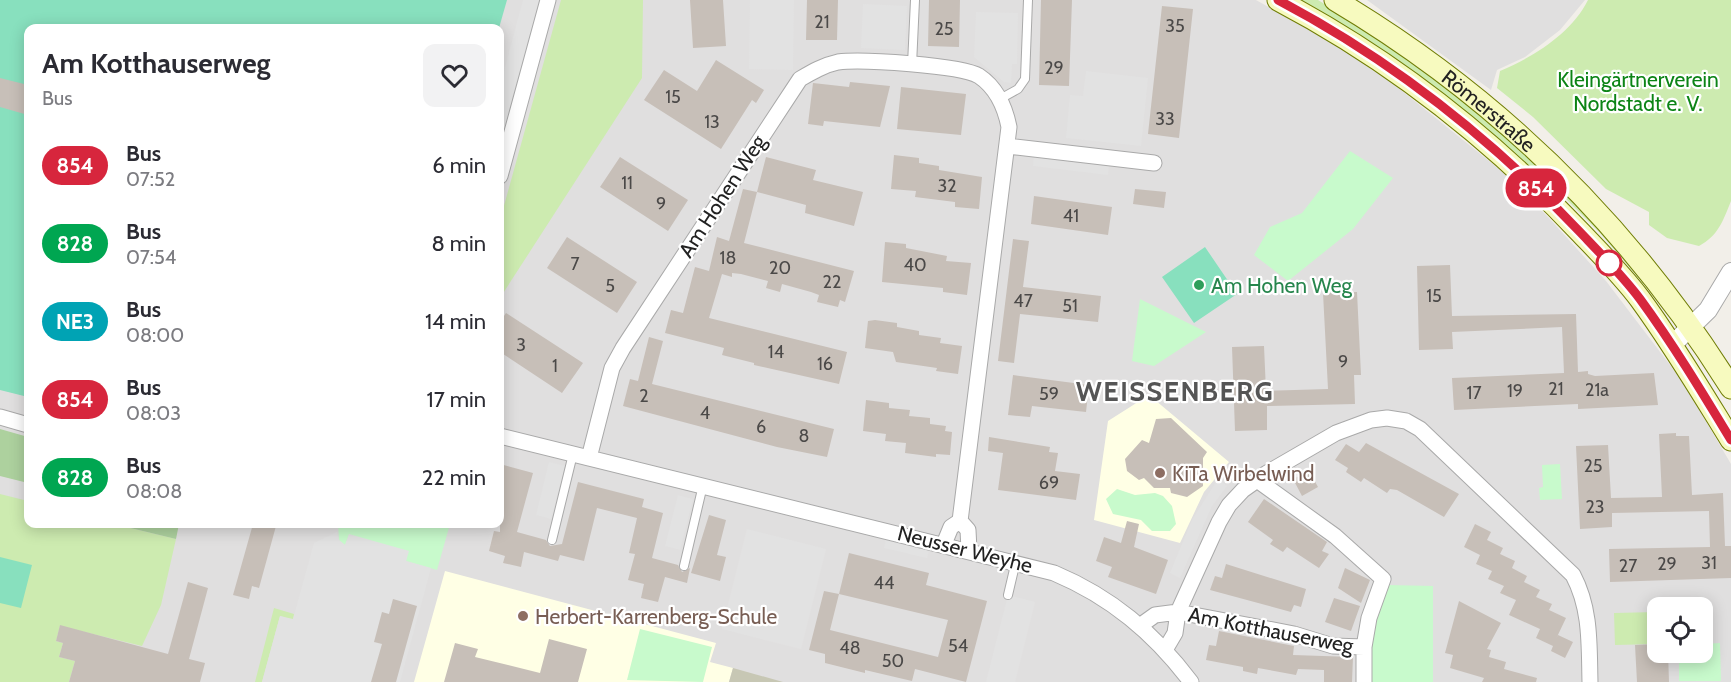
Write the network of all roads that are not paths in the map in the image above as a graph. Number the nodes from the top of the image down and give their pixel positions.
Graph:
1 (548, 0) edge
2 (915, 0) edge
3 (1028, 0) edge
4 (1278, 0) edge
5 (1335, 0) edge
6 (912, 65) junction
7 (1000, 99) junction
8 (1007, 146) junction
9 (504, 161) edge
10 (1154, 163) dead end
11 (1731, 272) edge
12 (1691, 327) junction
13 (1671, 346) junction
14 (1731, 388) edge
15 (0, 417) edge
16 (24, 424) edge
17 (504, 437) edge
18 (1731, 440) edge
19 (573, 454) junction
20 (589, 458) junction
21 (1257, 480) junction
22 (703, 485) junction
23 (960, 521) junction
24 (552, 540) dead end
25 (944, 544) junction
26 (969, 550) junction
27 (1016, 561) junction
28 (684, 566) dead end
29 (1008, 595) dead end
30 (1178, 612) junction
31 (1141, 625) junction
32 (1364, 647) junction
33 (1166, 650) junction
34 (1191, 682) edge
35 (1364, 682) edge
36 (1590, 682) edge

1 - 9 street
2 - 6 lane
3 - 7 lane
4 - 13 main road, Römerstraße
5 - 12 main road, Römerstraße
6 - 7 street, Am Hohen Weg
6 - 20 street, Am Hohen Weg
7 - 8 street
8 - 10 street
8 - 23 street
11 - 12 street
12 - 13 street
12 - 14 main road, Römerstraße
13 - 18 main road, Römerstraße
15 - 16 street
17 - 19 street, Neusser Weyhe
19 - 20 street, Neusser Weyhe
19 - 24 lane
20 - 22 street, Neusser Weyhe
21 - 30 street, Am Kotthauserweg
21 - 32 street, Am Kotthauserweg
21 - 36 street, Am Kotthauserweg
22 - 25 street, Neusser Weyhe
22 - 28 lane
23 - 25 street
23 - 26 street
25 - 26 street, Neusser Weyhe
26 - 27 street, Neusser Weyhe
27 - 29 lane
27 - 31 street, Neusser Weyhe
30 - 31 street, Am Kotthauserweg
30 - 32 street, Am Kotthauserweg
30 - 33 street, Am Kotthauserweg
31 - 33 street, Neusser Weyhe
32 - 35 street, Am Kotthauserweg
33 - 34 street, Neusser Weyhe

